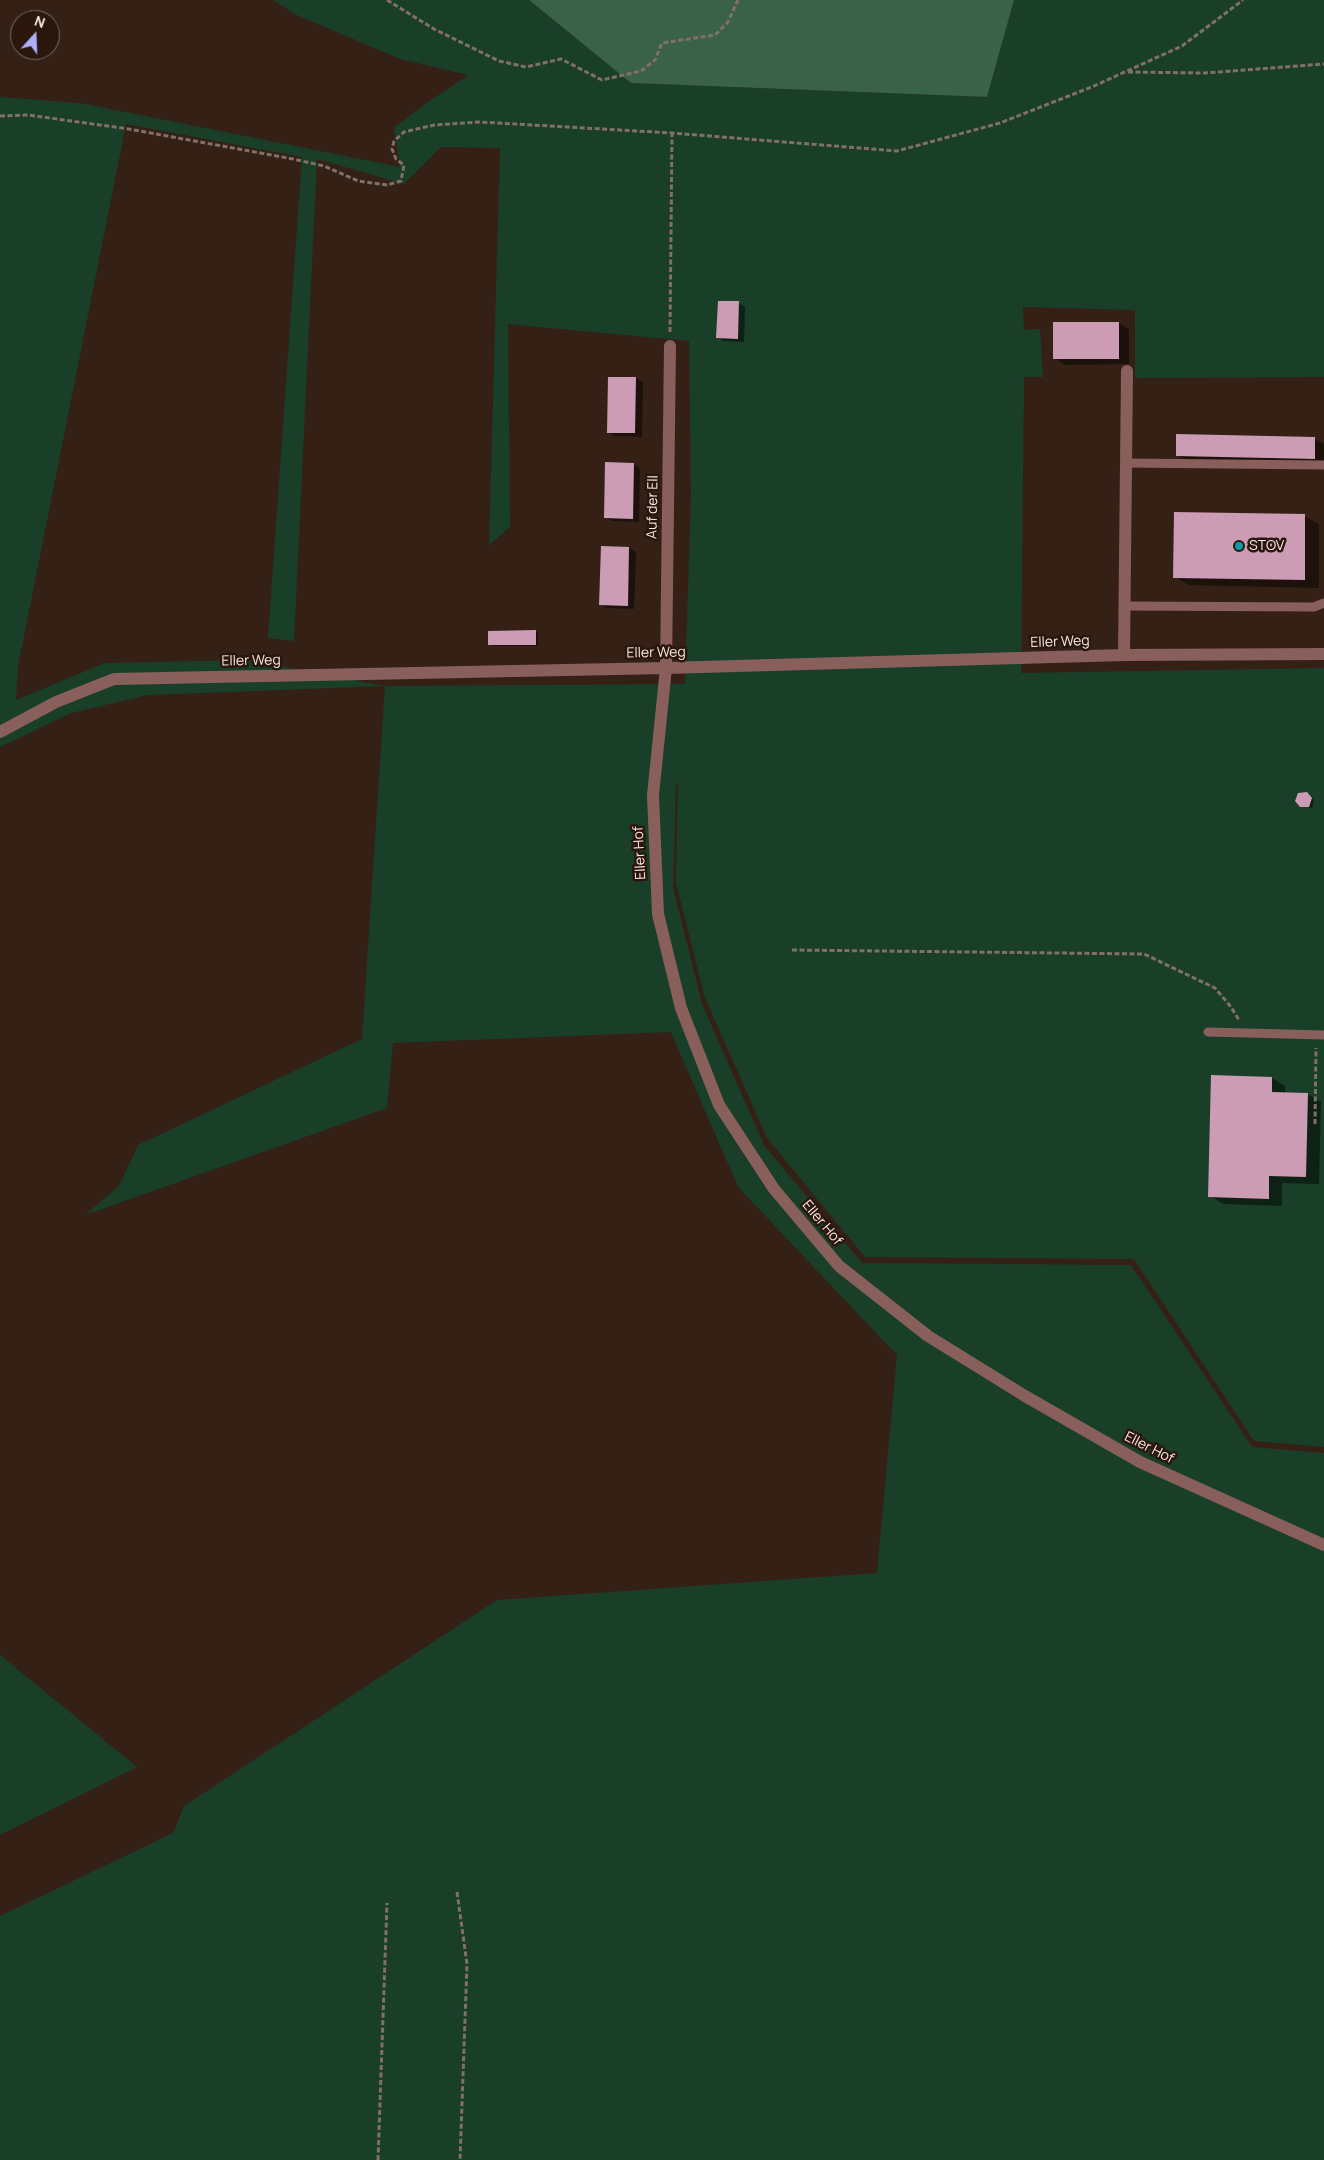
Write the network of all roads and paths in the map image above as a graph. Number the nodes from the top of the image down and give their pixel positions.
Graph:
1 (387, 0) edge
2 (738, 0) edge
3 (1243, 0) edge
4 (1324, 64) edge
5 (1125, 72) junction
6 (0, 116) edge
7 (672, 132) junction
8 (670, 346) joint
9 (1126, 371) dead end
10 (1126, 463) junction
11 (1324, 465) edge
12 (1324, 603) edge
13 (1124, 606) junction
14 (1324, 654) edge
15 (1124, 655) junction
16 (666, 668) junction
17 (0, 732) edge
18 (792, 950) dead end
19 (1208, 1032) dead end
20 (1246, 1033) junction
21 (1320, 1035) edge
22 (1315, 1124) dead end
23 (1324, 1545) edge
24 (457, 1892) dead end
25 (387, 1902) dead end
26 (378, 2160) edge
27 (460, 2160) edge

1 - 2 path
3 - 5 path
4 - 5 path
5 - 7 path
6 - 7 path
7 - 8 path
8 - 16 street, Auf der Ell
9 - 10 street
10 - 11 lane
10 - 13 street
12 - 13 lane
13 - 15 street
14 - 15 street, Eller Weg
15 - 16 street, Eller Weg
16 - 17 street, Eller Weg
16 - 23 street, Eller Hof
18 - 20 path
19 - 20 lane
20 - 21 lane
21 - 22 path
24 - 27 path
25 - 26 path

